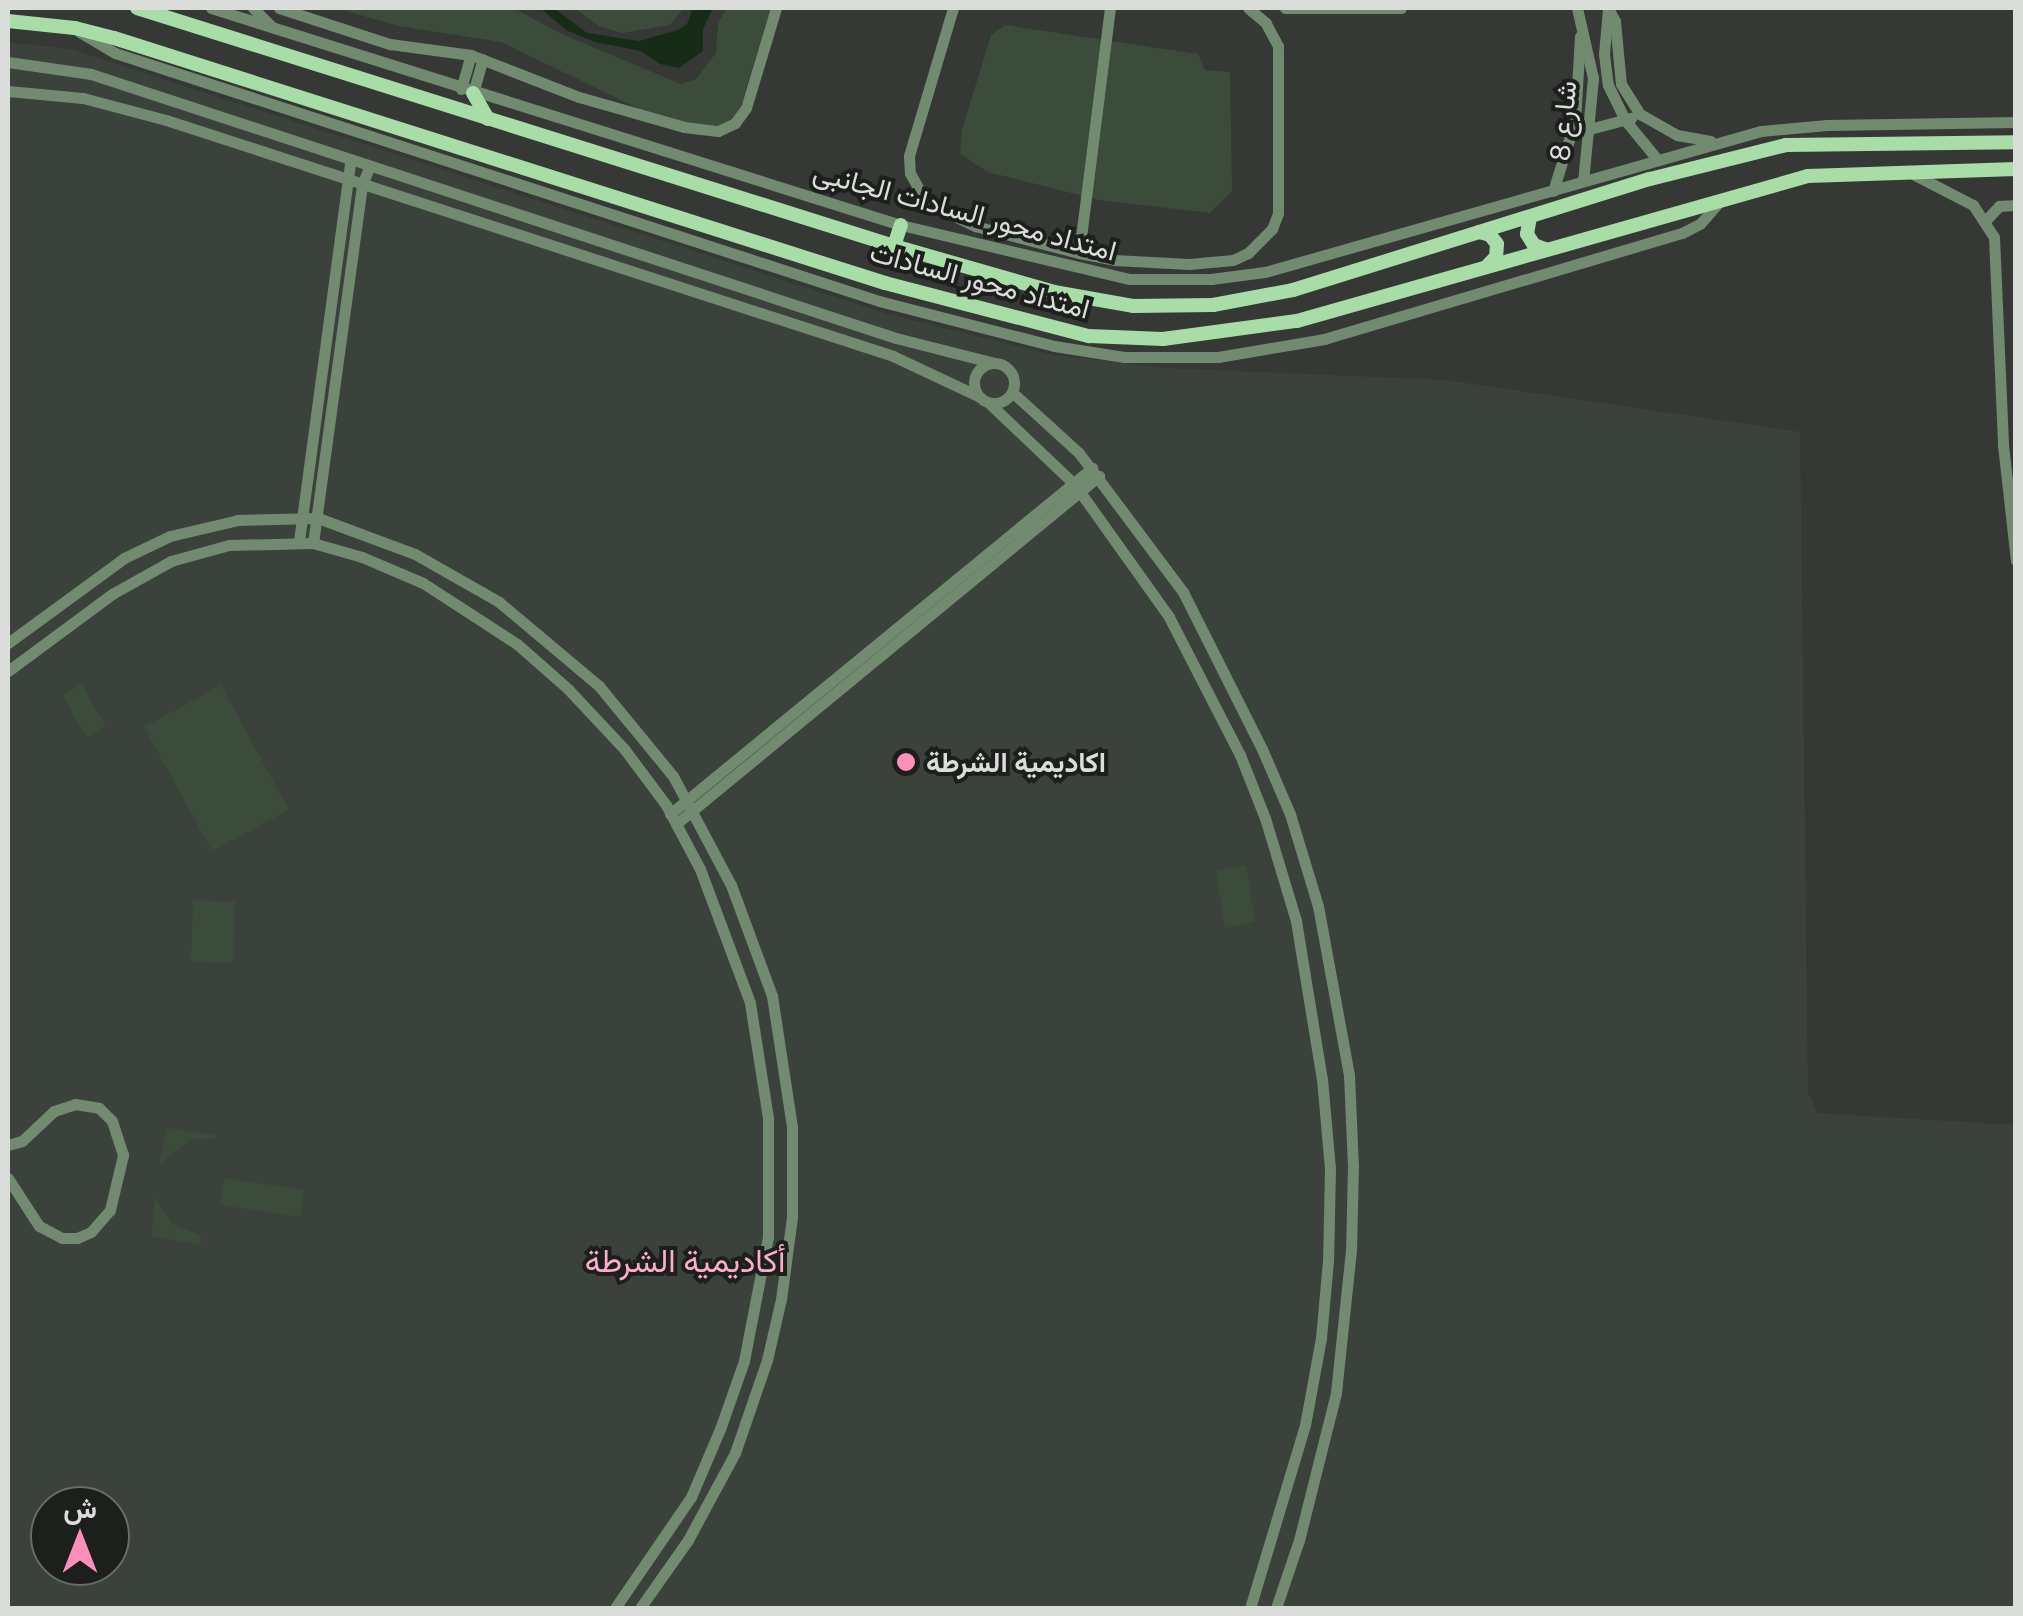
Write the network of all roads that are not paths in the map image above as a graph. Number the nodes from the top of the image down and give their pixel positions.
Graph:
1 (137, 8) edge
2 (211, 8) edge
3 (253, 8) edge
4 (279, 8) edge
5 (776, 8) edge
6 (954, 8) edge
7 (1110, 8) edge
8 (1248, 8) edge
9 (1284, 8) edge
10 (1401, 8) edge
11 (1578, 8) edge
12 (1608, 8) edge
13 (8, 21) edge
14 (1580, 27) junction
15 (75, 28) junction
16 (274, 29) junction
17 (477, 57) junction
18 (8, 62) edge
19 (467, 90) junction
20 (8, 91) edge
21 (1640, 114) junction
22 (488, 120) junction
23 (1625, 120) junction
24 (2016, 122) edge
25 (1916, 124) junction
26 (1588, 131) junction
27 (1572, 132) junction
28 (1720, 141) junction
29 (1916, 142) junction
30 (2016, 142) edge
31 (1726, 158) junction
32 (1657, 159) junction
33 (350, 162) junction
34 (369, 168) junction
35 (2016, 168) edge
36 (1903, 170) junction
37 (1583, 181) junction
38 (355, 183) junction
39 (1553, 191) junction
40 (1720, 202) junction
41 (2016, 206) edge
42 (1530, 217) junction
43 (1987, 219) junction
44 (901, 225) junction
45 (1478, 232) junction
46 (894, 246) junction
47 (1545, 249) junction
48 (1079, 253) junction
49 (1487, 265) junction
50 (994, 363) junction
51 (1012, 392) junction
52 (984, 399) junction
53 (1096, 472) junction
54 (1078, 489) junction
55 (304, 515) junction
56 (318, 518) junction
57 (306, 542) junction
58 (2016, 560) edge
59 (8, 642) edge
60 (8, 671) edge
61 (689, 806) junction
62 (673, 818) junction
63 (1318, 906) junction
64 (1294, 914) junction
65 (774, 1002) junction
66 (751, 1010) junction
67 (1341, 1023) junction
68 (1316, 1027) junction
69 (8, 1145) edge
70 (8, 1178) edge
71 (615, 1608) edge
72 (640, 1608) edge
73 (1250, 1608) edge
74 (1276, 1608) edge

1 - 22 main road, امتداد محور السادات
2 - 16 street, امتداد محور السادات الجانبى
3 - 16 street
4 - 17 street
5 - 17 street
6 - 48 street
7 - 48 street
8 - 48 street
9 - 10 street
11 - 14 street, شارع 8
12 - 21 street
12 - 23 street, شارع 8
13 - 15 main road, امتداد محور السادات
14 - 26 street, شارع 8
14 - 27 street
15 - 40 street
15 - 49 main road, امتداد محور السادات
16 - 19 street, امتداد محور السادات الجانبى
17 - 19 street
18 - 33 street
19 - 22 main road
19 - 44 street, امتداد محور السادات الجانبى
20 - 38 street
21 - 23 street
21 - 28 street
22 - 46 main road, امتداد محور السادات
23 - 26 street
23 - 32 street, شارع 8
24 - 25 street, امتداد محور السادات الجانبى
25 - 28 street, امتداد محور السادات الجانبى
25 - 29 main road
26 - 27 street
26 - 37 street, شارع 8
27 - 39 street
28 - 31 main road
28 - 32 street, امتداد محور السادات الجانبى
29 - 30 main road, امتداد محور السادات
29 - 31 main road, امتداد محور السادات
31 - 42 main road, امتداد محور السادات
32 - 37 street, امتداد محور السادات الجانبى
33 - 34 street
33 - 38 street
34 - 38 street
34 - 50 street
35 - 36 main road, امتداد محور السادات
36 - 40 main road, امتداد محور السادات
36 - 43 street
37 - 39 street, امتداد محور السادات الجانبى
38 - 52 street
38 - 55 street
38 - 56 street
39 - 44 street, امتداد محور السادات الجانبى
40 - 47 main road, امتداد محور السادات
41 - 43 street
42 - 45 main road, امتداد محور السادات
42 - 47 main road
43 - 58 street
44 - 46 main road
45 - 46 main road, امتداد محور السادات
45 - 49 main road
47 - 49 main road, امتداد محور السادات
50 - 51 street
50 - 52 street
51 - 52 street
51 - 53 street
52 - 54 street
53 - 54 street
53 - 63 street
54 - 61 street
54 - 64 street
55 - 56 street
55 - 57 street
55 - 59 street
56 - 57 street
56 - 61 street
57 - 60 street
57 - 62 street
61 - 62 street
61 - 65 street
62 - 66 street
63 - 64 street
63 - 67 street
64 - 68 street
65 - 66 street
65 - 72 street
66 - 71 street
67 - 68 street
67 - 74 street
68 - 73 street
69 - 70 street

